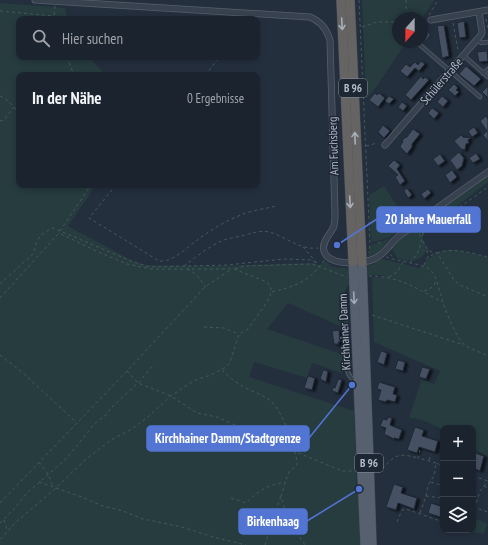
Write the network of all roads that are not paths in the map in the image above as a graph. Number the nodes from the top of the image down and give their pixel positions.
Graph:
1 (35, 0) edge
2 (341, 0) edge
3 (350, 0) edge
4 (488, 10) edge
5 (479, 12) junction
6 (431, 20) road end
7 (477, 40) junction
8 (488, 42) edge
9 (423, 48) edge
10 (463, 55) junction
11 (488, 69) edge
12 (449, 71) junction
13 (483, 73) junction
14 (488, 77) edge
15 (480, 98) dead end
16 (386, 145) dead end
17 (488, 172) edge
18 (357, 262) junction
19 (361, 361) junction
20 (365, 545) edge
21 (372, 545) edge

1 - 18 street, Am Fuchsberg
2 -> 18 highway, B 96
18 -> 3 highway, B 96
4 - 5 street
5 - 6 street
5 - 7 street
7 - 8 lane
7 - 10 street, Schülerstraße
9 - 12 lane
10 - 12 street, Schülerstraße
10 - 13 lane
11 - 13 lane
12 - 15 lane
12 - 16 street, Schülerstraße
13 - 14 lane
17 - 18 street
18 -> 19 main road, Kirchhainer Damm / B 96
18 - 19 main road, Kirchhainer Damm / B 96
19 - 20 main road, Kirchhainer Damm / B 96
19 - 21 main road, Kirchhainer Damm / B 96

